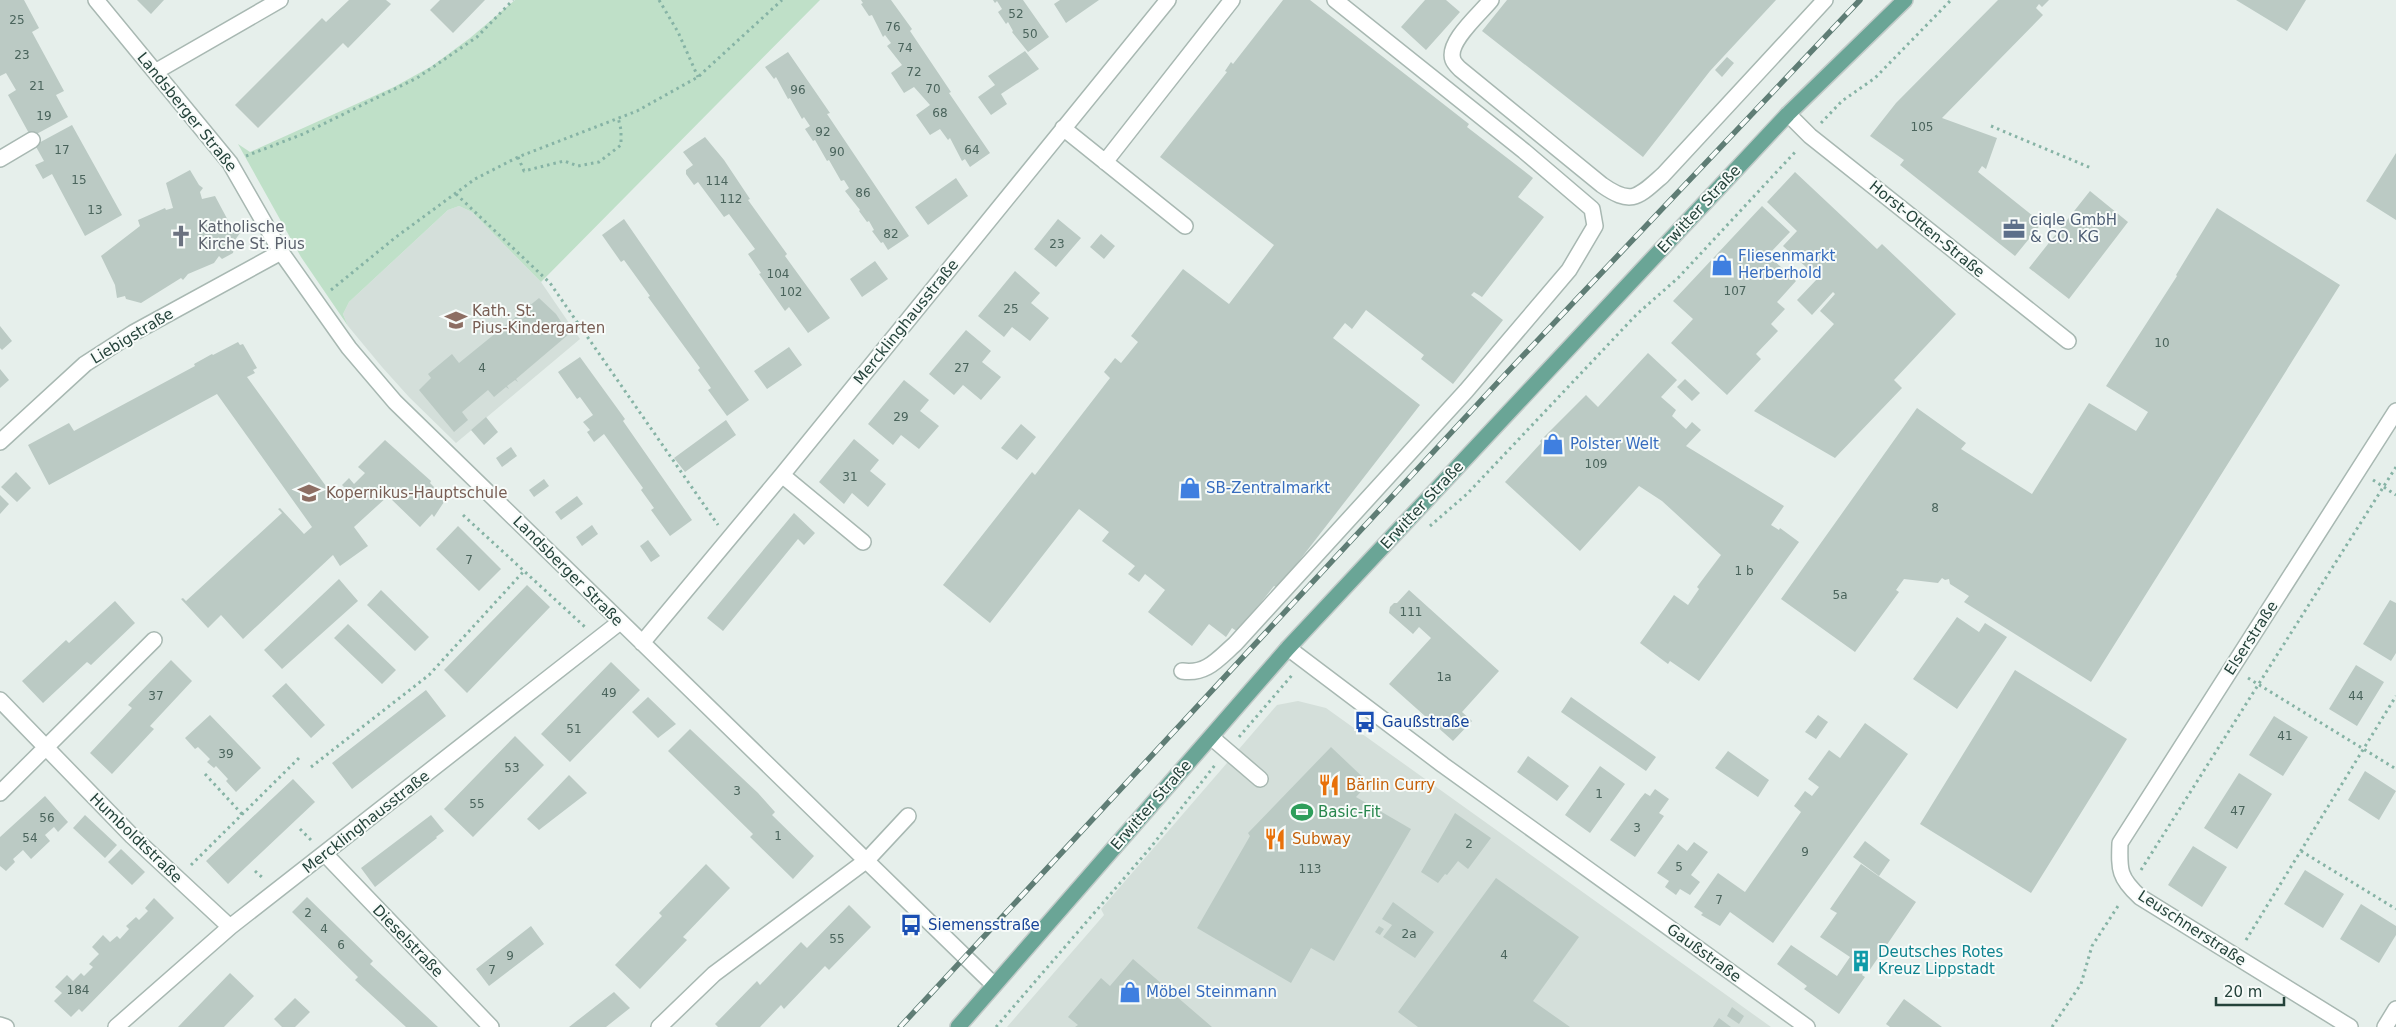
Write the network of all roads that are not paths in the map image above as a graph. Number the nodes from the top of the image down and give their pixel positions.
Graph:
1 (96, 0) edge
2 (280, 0) edge
3 (1168, 0) edge
4 (1232, 0) edge
5 (1335, 0) edge
6 (1491, 0) edge
7 (1826, 0) edge
8 (1905, 0) edge
9 (155, 72) junction
10 (1788, 114) junction
11 (1063, 128) junction
12 (32, 140) dead end
13 (0, 159) edge
14 (1106, 162) junction
15 (1185, 226) dead end
16 (281, 252) junction
17 (2068, 341) dead end
18 (2396, 411) edge
19 (0, 442) edge
20 (782, 475) junction
21 (863, 542) dead end
22 (620, 622) junction
23 (154, 640) dead end
24 (642, 643) junction
25 (1288, 648) junction
26 (1182, 671) dead end
27 (0, 700) edge
28 (1210, 737) junction
29 (45, 747) junction
30 (1260, 779) dead end
31 (0, 793) edge
32 (908, 816) dead end
33 (325, 854) junction
34 (867, 860) junction
35 (2119, 868) joint
36 (230, 927) junction
37 (994, 984) junction
38 (2396, 1009) edge
39 (0, 1025) edge
40 (6, 1027) edge
41 (116, 1027) edge
42 (491, 1027) edge
43 (659, 1027) edge
44 (958, 1027) edge
45 (1807, 1027) edge
46 (2350, 1027) edge
47 (2385, 1027) edge

1 - 9 street, Landsberger Straße
2 - 9 street
3 - 11 street, Mercklinghausstraße
4 - 14 street
5 - 26 street
6 - 7 street
8 - 10 main road, Erwitter Straße
9 - 16 street, Landsberger Straße
10 - 17 street, Horst-Otten-Straße
10 - 25 main road, Erwitter Straße
11 - 14 street
11 - 20 street, Mercklinghausstraße
12 - 13 street
14 - 15 street
16 - 19 street, Liebigstraße
16 - 22 street, Landsberger Straße
18 - 35 street, Elserstraße
20 - 21 street
20 - 24 street, Mercklinghausstraße
22 - 24 street, Landsberger Straße
22 - 33 street, Mercklinghausstraße
23 - 29 street
24 - 34 street, Landsberger Straße
25 - 28 main road, Erwitter Straße
25 - 45 street, Gaußstraße
27 - 29 street, Humboldtstraße
28 - 30 street
28 - 37 main road, Erwitter Straße
29 - 31 street
29 - 36 street, Humboldtstraße
32 - 34 street
33 - 36 street, Mercklinghausstraße
33 - 42 street, Dieselstraße
34 - 37 street, Landsberger Straße
34 - 43 street
35 - 46 street, Leuschnerstraße
36 - 41 street, Mercklinghausstraße
37 - 44 main road, Erwitter Straße
38 - 47 street
39 - 40 street

